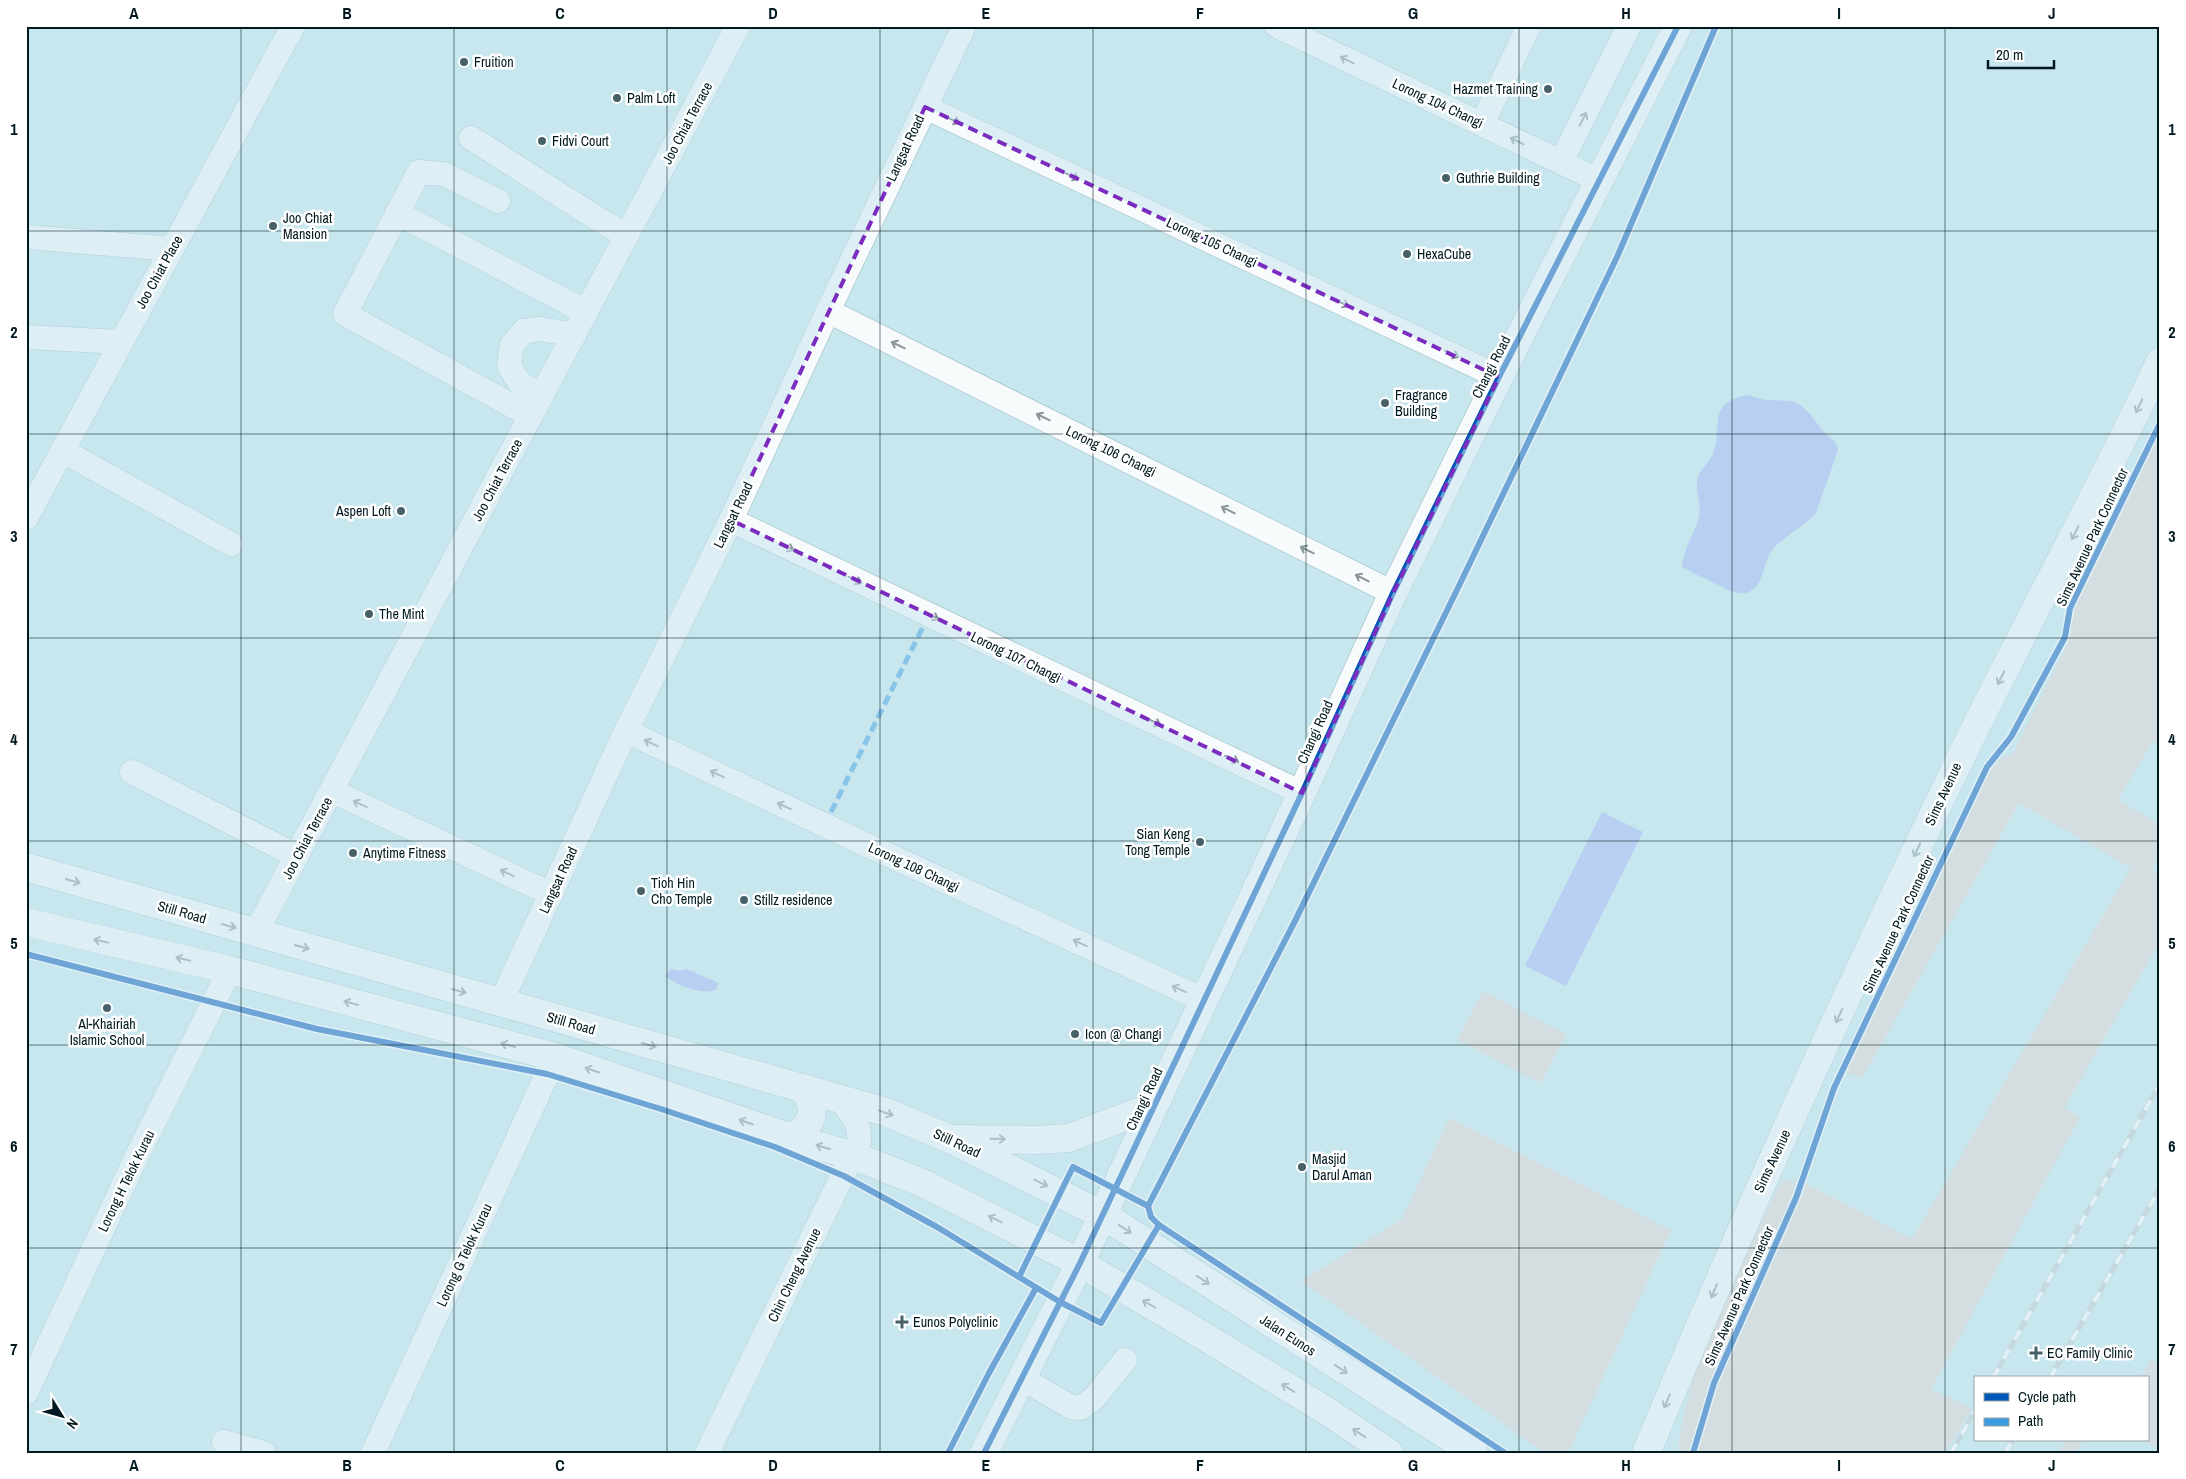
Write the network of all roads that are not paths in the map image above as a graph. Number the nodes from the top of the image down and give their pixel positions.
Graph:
1 (293, 26) edge
2 (738, 26) edge
3 (964, 26) edge
4 (1277, 26) edge
5 (1529, 26) edge
6 (1629, 26) edge
7 (1678, 26) edge
8 (925, 107) junction
9 (1482, 124) junction
10 (470, 138) dead end
11 (1561, 162) junction
12 (1600, 181) junction
13 (498, 201) dead end
14 (397, 213) junction
15 (26, 236) edge
16 (627, 236) junction
17 (172, 250) junction
18 (828, 311) junction
19 (586, 312) junction
20 (574, 335) junction
21 (26, 336) edge
22 (121, 342) junction
23 (2160, 362) edge
24 (1499, 377) junction
25 (536, 407) junction
26 (62, 451) junction
27 (26, 518) edge
28 (731, 520) junction
29 (231, 544) dead end
30 (1393, 593) junction
31 (626, 730) junction
32 (132, 772) dead end
33 (332, 790) junction
34 (1302, 792) junction
35 (297, 856) junction
36 (26, 868) edge
37 (551, 894) junction
38 (26, 922) edge
39 (255, 934) junction
40 (230, 970) junction
41 (1204, 1000) junction
42 (501, 1002) junction
43 (555, 1057) junction
44 (803, 1088) junction
45 (840, 1098) junction
46 (1154, 1106) junction
47 (792, 1138) junction
48 (950, 1139) junction
49 (854, 1156) junction
50 (1102, 1215) junction
51 (1080, 1263) junction
52 (1125, 1360) dead end
53 (1023, 1379) junction
54 (26, 1393) edge
55 (224, 1442) dead end
56 (264, 1453) edge
57 (373, 1453) edge
58 (707, 1453) edge
59 (984, 1453) edge
60 (1389, 1453) edge
61 (1474, 1453) edge
62 (1646, 1453) edge

1 - 17 street, Joo Chiat Place
2 - 16 street, Joo Chiat Terrace
3 - 8 street, Langsat Road
9 -> 4 street, Lorong 104 Changi
5 - 9 street
11 -> 6 street
7 - 12 main road, Changi Road
8 - 18 street, Langsat Road
8 -> 24 street, Lorong 105 Changi
11 -> 9 street, Lorong 104 Changi
10 - 16 street
11 - 12 street, Lorong 104 Changi
12 - 24 main road, Changi Road
13 - 14 street
14 - 19 street
14 - 25 street
15 - 17 street
16 - 19 street, Joo Chiat Terrace
17 - 22 street, Joo Chiat Place
18 - 28 street, Langsat Road
30 -> 18 street, Lorong 106 Changi
19 - 20 street, Joo Chiat Terrace
20 - 25 street, Joo Chiat Terrace
20 - 25 street
21 - 22 street
22 - 26 street, Joo Chiat Place
23 -> 62 main road, Sims Avenue
24 - 30 main road, Changi Road
25 - 33 street, Joo Chiat Terrace
26 - 27 street, Joo Chiat Place
26 - 29 street
28 - 31 street, Langsat Road
28 -> 34 street, Lorong 107 Changi
30 - 34 main road, Changi Road
31 - 37 street, Langsat Road
41 -> 31 street, Lorong 108 Changi
32 - 35 street
33 - 35 street, Joo Chiat Terrace
37 -> 33 street
34 - 41 main road, Changi Road
35 - 39 street, Joo Chiat Terrace
36 -> 39 main road, Still Road
37 - 42 street, Langsat Road
40 -> 38 main road
39 -> 42 main road, Still Road
43 -> 40 main road
40 - 54 street, Lorong H Telok Kurau
41 - 46 main road, Changi Road
42 -> 44 main road, Still Road
47 -> 43 main road
43 - 57 street, Lorong G Telok Kurau
44 - 45 main road, Still Road
44 - 47 main road
45 -> 48 main road, Still Road
45 - 49 street, Chin Cheng Avenue
48 -> 46 main road
46 - 50 main road, Changi Road
49 -> 47 main road
48 -> 50 main road, Still Road
51 -> 49 main road
49 - 58 street, Chin Cheng Avenue
50 - 51 main road, Changi Road
50 -> 61 main road, Jalan Eunos
51 - 53 main road, Changi Road
60 -> 51 main road
52 - 53 street
53 - 59 main road, Changi Road
55 - 56 street

